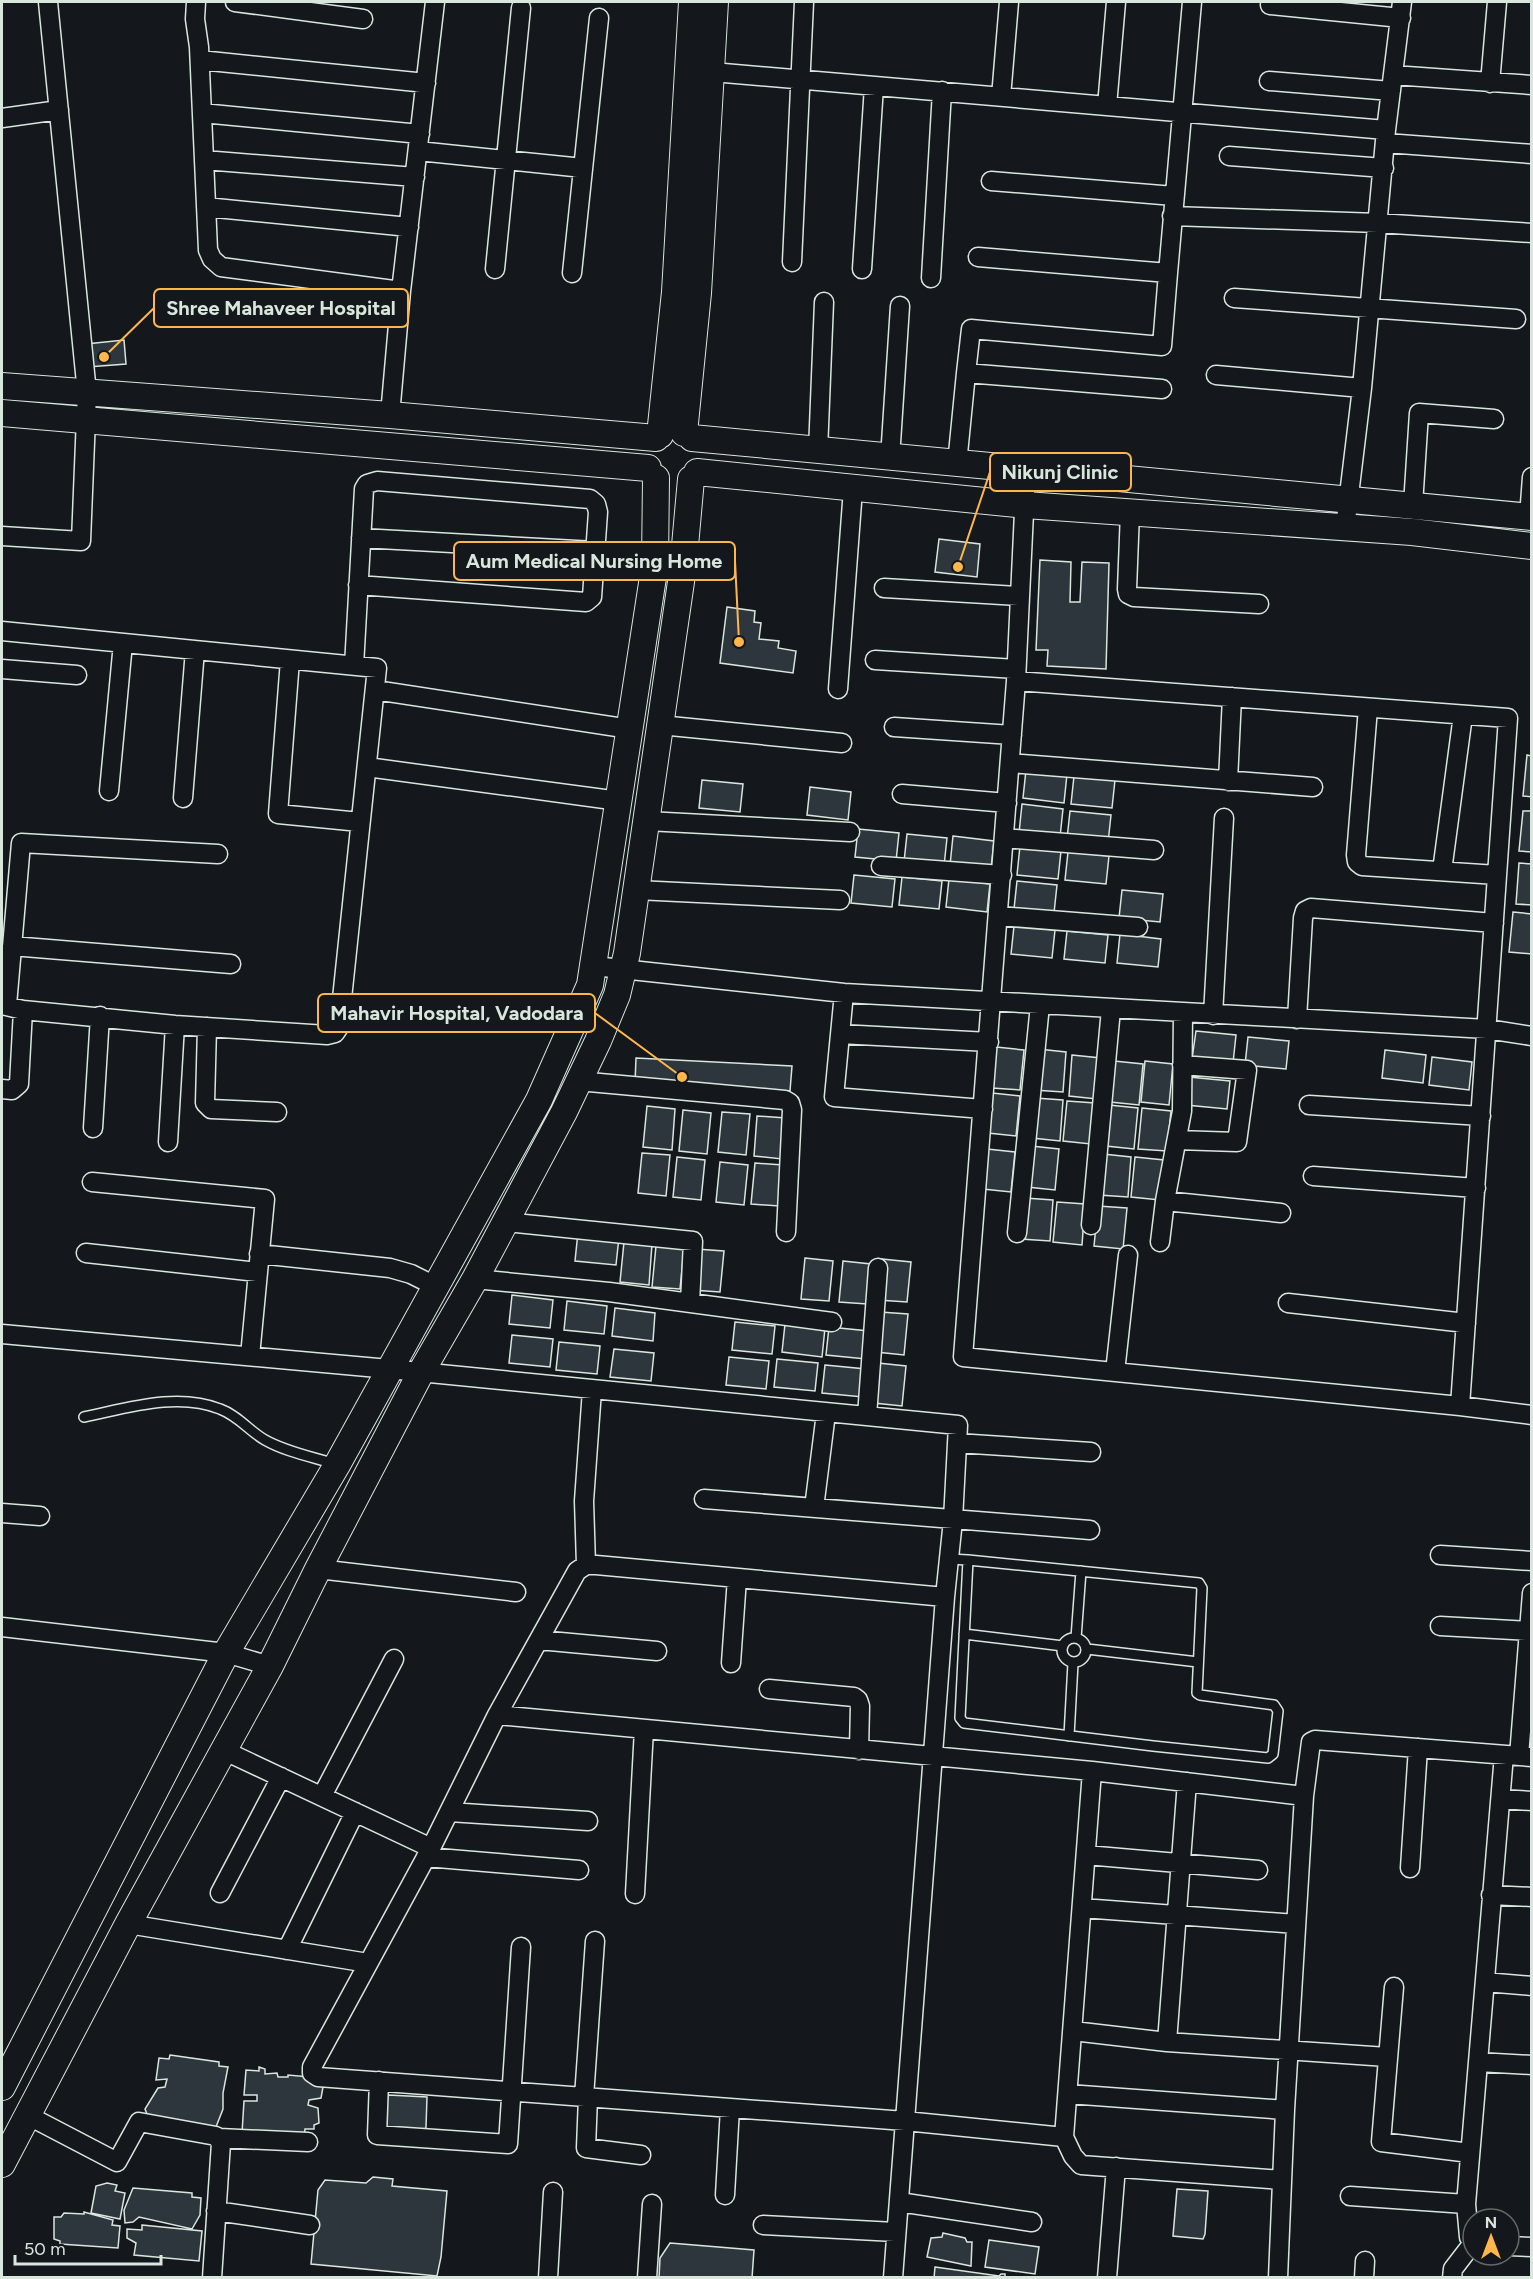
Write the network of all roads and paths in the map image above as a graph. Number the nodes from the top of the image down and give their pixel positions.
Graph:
1 (48, 2) edge
2 (196, 2) edge
3 (235, 2) edge
4 (435, 2) edge
5 (693, 2) edge
6 (715, 2) edge
7 (804, 2) edge
8 (1009, 2) edge
9 (1116, 2) edge
10 (1192, 2) edge
11 (1497, 2) edge
12 (1270, 4) dead end
13 (521, 8) dead end
14 (1401, 10) edge
15 (599, 18) dead end
16 (363, 19) dead end
17 (200, 60) junction
18 (701, 71) junction
19 (801, 80) junction
20 (1269, 81) dead end
21 (426, 83) junction
22 (1392, 83) junction
23 (1490, 83) junction
24 (1532, 85) edge
25 (874, 86) junction
26 (942, 92) junction
27 (1001, 97) junction
28 (1107, 106) junction
29 (59, 110) junction
30 (1183, 112) junction
31 (202, 113) junction
32 (2, 118) edge
33 (1386, 137) junction
34 (419, 142) junction
35 (1532, 154) edge
36 (1229, 156) dead end
37 (204, 160) junction
38 (504, 160) junction
39 (582, 168) junction
40 (1384, 168) junction
41 (415, 177) junction
42 (991, 181) dead end
43 (1174, 196) junction
44 (206, 207) junction
45 (1172, 216) junction
46 (1378, 223) junction
47 (409, 227) junction
48 (1532, 233) edge
49 (978, 257) dead end
50 (792, 262) dead end
51 (495, 269) dead end
52 (862, 269) dead end
53 (572, 273) dead end
54 (1168, 273) junction
55 (930, 278) dead end
56 (401, 291) junction
57 (1234, 298) dead end
58 (824, 302) dead end
59 (900, 306) dead end
60 (1369, 308) junction
61 (1516, 319) dead end
62 (966, 373) junction
63 (1216, 375) dead end
64 (2, 382) edge
65 (1362, 388) junction
66 (1162, 389) dead end
67 (87, 393) junction
68 (2, 413) edge
69 (390, 415) junction
70 (1494, 418) dead end
71 (86, 419) junction
72 (673, 436) junction
73 (818, 451) junction
74 (890, 458) junction
75 (957, 464) junction
76 (1026, 470) junction
77 (652, 473) junction
78 (694, 475) junction
79 (1532, 477) edge
80 (853, 489) junction
81 (1347, 498) junction
82 (1025, 505) junction
83 (1413, 505) junction
84 (1130, 512) junction
85 (1530, 517) edge
86 (1345, 528) junction
87 (2, 536) edge
88 (361, 538) junction
89 (1532, 546) edge
90 (595, 551) junction
91 (358, 585) junction
92 (884, 588) dead end
93 (1019, 596) junction
94 (1259, 604) dead end
95 (2, 631) edge
96 (123, 643) junction
97 (195, 650) junction
98 (290, 660) junction
99 (875, 660) dead end
100 (354, 666) junction
101 (2, 669) edge
102 (77, 675) dead end
103 (1016, 675) junction
104 (838, 689) dead end
105 (375, 690) junction
106 (1232, 697) junction
107 (1368, 708) junction
108 (1463, 715) junction
109 (660, 725) junction
110 (894, 727) dead end
111 (630, 729) junction
112 (1012, 735) junction
113 (842, 743) dead end
114 (1010, 763) junction
115 (367, 767) junction
116 (1228, 781) junction
117 (1312, 787) dead end
118 (109, 791) dead end
119 (902, 794) dead end
120 (183, 798) dead end
121 (619, 801) junction
122 (1007, 803) junction
123 (1224, 818) dead end
124 (647, 821) junction
125 (360, 822) junction
126 (850, 832) dead end
127 (1004, 838) junction
128 (1154, 850) dead end
129 (218, 854) dead end
130 (882, 866) dead end
131 (1442, 871) junction
132 (1002, 875) junction
133 (1497, 875) junction
134 (637, 890) junction
135 (840, 900) dead end
136 (999, 916) junction
137 (1494, 923) junction
138 (1138, 927) dead end
139 (12, 946) junction
140 (231, 964) dead end
141 (594, 966) junction
142 (623, 968) junction
143 (844, 993) junction
144 (993, 1003) junction
145 (1040, 1005) junction
146 (10, 1007) edge
147 (1111, 1009) junction
148 (1183, 1013) junction
149 (1213, 1015) junction
150 (100, 1017) junction
151 (1297, 1019) junction
152 (175, 1025) junction
153 (207, 1027) junction
154 (1487, 1029) junction
155 (840, 1034) junction
156 (1532, 1036) edge
157 (989, 1042) junction
158 (1182, 1065) junction
159 (578, 1082) junction
160 (2, 1089) edge
161 (1309, 1105) dead end
162 (983, 1109) junction
163 (277, 1112) dead end
164 (1481, 1116) junction
165 (93, 1128) dead end
166 (1177, 1140) junction
167 (168, 1142) dead end
168 (1312, 1176) dead end
169 (92, 1182) dead end
170 (1476, 1188) junction
171 (1165, 1201) junction
172 (1281, 1213) dead end
173 (505, 1222) junction
174 (1091, 1225) dead end
175 (786, 1232) dead end
176 (1017, 1233) dead end
177 (1160, 1242) dead end
178 (86, 1253) dead end
179 (259, 1254) junction
180 (1128, 1255) dead end
181 (878, 1268) dead end
182 (257, 1272) junction
183 (475, 1279) junction
184 (435, 1286) junction
185 (690, 1303) junction
186 (1288, 1303) dead end
187 (832, 1322) dead end
188 (1466, 1323) junction
189 (2, 1334) edge
190 (250, 1356) junction
191 (389, 1369) junction
192 (1116, 1372) junction
193 (420, 1374) junction
194 (592, 1390) junction
195 (1460, 1406) junction
196 (826, 1413) junction
197 (1532, 1415) edge
198 (867, 1416) junction
199 (84, 1417) dead end
200 (957, 1443) junction
201 (1090, 1452) dead end
202 (337, 1465) junction
203 (704, 1499) dead end
204 (814, 1508) junction
205 (2, 1513) edge
206 (40, 1516) dead end
207 (953, 1520) junction
208 (1090, 1530) dead end
209 (1440, 1555) dead end
210 (949, 1558) junction
211 (968, 1560) junction
212 (1532, 1561) edge
213 (586, 1565) junction
214 (318, 1569) junction
215 (1081, 1571) junction
216 (737, 1578) junction
217 (516, 1592) dead end
218 (1532, 1593) edge
219 (945, 1597) junction
220 (1440, 1626) dead end
221 (2, 1627) edge
222 (1529, 1631) junction
223 (964, 1634) junction
224 (1076, 1638) junction
225 (539, 1640) junction
226 (1063, 1646) junction
227 (1087, 1649) junction
228 (657, 1651) dead end
229 (226, 1653) junction
230 (394, 1659) dead end
231 (1198, 1662) junction
232 (731, 1663) dead end
233 (1073, 1663) junction
234 (270, 1666) junction
235 (769, 1689) dead end
236 (497, 1715) junction
237 (645, 1730) junction
238 (1069, 1736) junction
239 (1418, 1748) junction
240 (223, 1750) junction
241 (859, 1750) junction
242 (1518, 1756) edge
243 (933, 1757) junction
244 (1092, 1772) junction
245 (281, 1777) junction
246 (1187, 1782) junction
247 (322, 1796) junction
248 (1304, 1796) junction
249 (1501, 1799) junction
250 (1532, 1801) edge
251 (356, 1812) junction
252 (449, 1812) junction
253 (588, 1821) dead end
254 (428, 1852) junction
255 (1086, 1855) junction
256 (1181, 1863) junction
257 (1410, 1868) dead end
258 (579, 1870) dead end
259 (1258, 1870) dead end
260 (220, 1893) dead end
261 (635, 1894) dead end
262 (1491, 1895) junction
263 (1532, 1897) edge
264 (1082, 1908) junction
265 (1177, 1916) junction
266 (128, 1924) junction
267 (1296, 1924) junction
268 (595, 1941) dead end
269 (521, 1947) dead end
270 (287, 1950) junction
271 (368, 1962) junction
272 (1485, 1982) junction
273 (1532, 1986) edge
274 (1394, 1987) dead end
275 (1073, 2031) junction
276 (1167, 2042) junction
277 (1289, 2052) junction
278 (1387, 2057) junction
279 (1478, 2062) junction
280 (1532, 2065) edge
281 (379, 2081) junction
282 (2, 2087) edge
283 (512, 2091) junction
284 (1068, 2094) junction
285 (586, 2097) junction
286 (730, 2108) junction
287 (1285, 2110) junction
288 (27, 2115) junction
289 (905, 2121) junction
290 (1064, 2137) junction
291 (219, 2138) junction
292 (308, 2142) dead end
293 (1470, 2152) junction
294 (641, 2155) dead end
295 (2, 2164) edge
296 (1116, 2167) junction
297 (1282, 2180) junction
298 (553, 2192) dead end
299 (725, 2195) dead end
300 (1350, 2196) dead end
301 (899, 2202) junction
302 (652, 2204) dead end
303 (1466, 2204) junction
304 (1466, 2207) edge
305 (216, 2211) junction
306 (1032, 2222) dead end
307 (310, 2225) dead end
308 (763, 2225) dead end
309 (895, 2232) junction
310 (1461, 2258) edge
311 (212, 2277) edge
312 (548, 2277) edge
313 (647, 2277) edge
314 (893, 2277) edge
315 (1107, 2277) edge
316 (1278, 2277) edge
317 (1452, 2277) edge

1 - 29 street
2 - 17 street
3 - 16 street
4 - 21 street
5 - 18 street
6 - 18 street
7 - 19 street
8 - 27 street
9 - 28 street
10 - 30 street
11 - 23 street
12 - 14 street
13 - 38 street
14 - 22 street
15 - 39 street
17 - 21 street
17 - 31 street
18 - 19 street
18 - 72 street
19 - 25 street
19 - 50 street
20 - 22 street
21 - 34 street
22 - 23 street
22 - 33 street
23 - 24 street
25 - 26 street
25 - 52 street
26 - 27 street
26 - 55 street
27 - 28 street
28 - 30 street
29 - 32 street
29 - 67 street
30 - 33 street
30 - 43 street
31 - 34 street
31 - 37 street
33 - 35 street
33 - 40 street
34 - 38 street
34 - 41 street
36 - 40 street
37 - 41 street
37 - 44 street
38 - 39 street
38 - 51 street
39 - 53 street
40 - 46 street
41 - 47 street
42 - 43 street
43 - 45 street
44 - 47 street
44 - 56 street
45 - 46 street
45 - 54 street
46 - 48 street
46 - 60 street
47 - 56 street
49 - 54 street
54 - 62 street
56 - 69 street
57 - 60 street
58 - 73 street
59 - 74 street
60 - 61 street
60 - 65 street
62 - 66 street
62 - 75 street
63 - 65 street
64 - 67 street
65 - 81 street
67 - 69 street
67 - 71 street
68 - 71 street
69 - 72 street
70 - 83 street
71 - 77 street
71 - 87 street
72 - 73 street
72 - 77 street
72 - 78 street
73 - 74 street
74 - 75 street
75 - 76 street
76 - 81 street
76 - 82 street
77 - 78 street
77 - 111 street
78 - 80 street
78 - 109 street
79 - 85 street
80 - 82 street
80 - 104 street
81 - 83 street
81 - 86 street
82 - 84 street
82 - 93 street
83 - 85 street
84 - 86 street
84 - 94 street
86 - 89 street
88 - 90 street
88 - 90 street
88 - 91 street
90 - 91 street
91 - 100 street
92 - 93 street
93 - 103 street
95 - 96 street
96 - 97 street
96 - 118 street
97 - 98 street
97 - 120 street
98 - 100 street
98 - 125 street
99 - 103 street
100 - 105 street
101 - 102 street
103 - 106 street
103 - 112 street
105 - 111 street
105 - 115 street
106 - 107 street
106 - 116 street
107 - 108 street
107 - 131 street
108 - 131 street
108 - 133 street
109 - 113 street
109 - 124 street
110 - 112 street
111 - 121 street
112 - 114 street
114 - 116 street
114 - 122 street
115 - 121 street
115 - 125 street
116 - 117 street
119 - 122 street
121 - 141 street
122 - 127 street
123 - 149 street
124 - 126 street
124 - 134 street
125 - 153 street
127 - 128 street
127 - 132 street
129 - 139 street
130 - 132 street
131 - 133 street
132 - 136 street
133 - 137 street
134 - 135 street
134 - 142 street
136 - 138 street
136 - 144 street
137 - 151 street
137 - 154 street
139 - 140 street
139 - 146 street
141 - 142 street
141 - 184 street
142 - 143 street
142 - 159 street
143 - 144 street
143 - 155 street
144 - 145 street
144 - 157 street
145 - 147 street
145 - 176 street
146 - 150 street
146 - 160 street
147 - 148 street
147 - 174 street
148 - 149 street
148 - 158 street
149 - 151 street
150 - 152 street
150 - 165 street
151 - 154 street
152 - 153 street
152 - 167 street
153 - 163 street
154 - 156 street
154 - 164 street
155 - 157 street
155 - 162 street
157 - 162 street
158 - 166 street
158 - 166 street
159 - 173 street
159 - 175 street
161 - 164 street
162 - 192 street
164 - 170 street
166 - 171 street
168 - 170 street
169 - 179 street
170 - 188 street
171 - 172 street
171 - 177 street
173 - 183 street
173 - 185 street
178 - 182 street
179 - 182 street
179 - 184 street
180 - 192 street
181 - 198 street
182 - 190 street
183 - 185 street
183 - 193 street
184 - 191 street
185 - 187 street
186 - 188 street
188 - 195 street
189 - 190 street
190 - 191 street
191 - 193 street
191 - 202 street
192 - 195 street
193 - 194 street
193 - 214 street
194 - 196 street
194 - 213 street
195 - 197 street
196 - 198 street
196 - 204 street
198 - 200 street
199 - 202 lane
200 - 201 street
200 - 207 street
202 - 229 street
203 - 204 street
204 - 207 street
205 - 206 street
207 - 208 street
207 - 210 street
209 - 212 street
210 - 211 lane
210 - 219 street
211 - 215 lane
211 - 223 lane
213 - 216 street
213 - 225 street
214 - 217 street
214 - 234 street
215 - 224 lane
215 - 231 lane
216 - 219 street
216 - 232 street
218 - 222 street
219 - 243 street
220 - 222 street
221 - 229 street
222 - 242 street
223 - 226 lane
223 - 238 lane
224 - 226 lane
224 - 227 lane
225 - 228 street
225 - 236 street
226 - 233 lane
227 - 231 lane
227 - 233 lane
229 - 234 street
229 - 282 street
230 - 247 street
231 - 238 lane
233 - 238 lane
234 - 240 street
235 - 241 street
236 - 237 street
236 - 252 street
237 - 241 street
237 - 261 street
239 - 242 street
239 - 248 street
239 - 257 street
240 - 245 street
240 - 266 street
241 - 243 street
242 - 249 street
243 - 244 street
243 - 289 street
244 - 246 street
244 - 255 street
245 - 247 street
245 - 260 street
246 - 248 street
246 - 256 street
247 - 251 street
248 - 267 street
249 - 250 street
249 - 262 street
251 - 254 street
251 - 270 street
252 - 253 street
252 - 254 street
254 - 258 street
254 - 271 street
255 - 256 street
255 - 264 street
256 - 259 street
256 - 265 street
262 - 263 street
262 - 272 street
264 - 265 street
264 - 275 street
265 - 267 street
265 - 276 street
266 - 270 street
266 - 288 street
267 - 277 street
268 - 285 street
269 - 283 street
270 - 271 street
271 - 281 street
272 - 273 street
272 - 279 street
274 - 278 street
275 - 276 street
275 - 284 street
276 - 277 street
277 - 278 street
277 - 287 street
278 - 293 street
279 - 280 street
279 - 293 street
281 - 283 street
281 - 283 street
283 - 285 street
284 - 287 street
284 - 290 street
285 - 286 street
285 - 294 street
286 - 289 street
286 - 299 street
287 - 297 street
288 - 291 street
288 - 295 street
289 - 290 street
289 - 301 street
290 - 296 street
291 - 292 street
291 - 305 street
293 - 303 street
296 - 297 street
296 - 315 street
297 - 316 street
298 - 312 street
300 - 303 street
301 - 306 street
301 - 309 street
302 - 313 street
303 - 304 street
305 - 307 street
305 - 311 street
308 - 309 street
309 - 314 street
310 - 317 street

